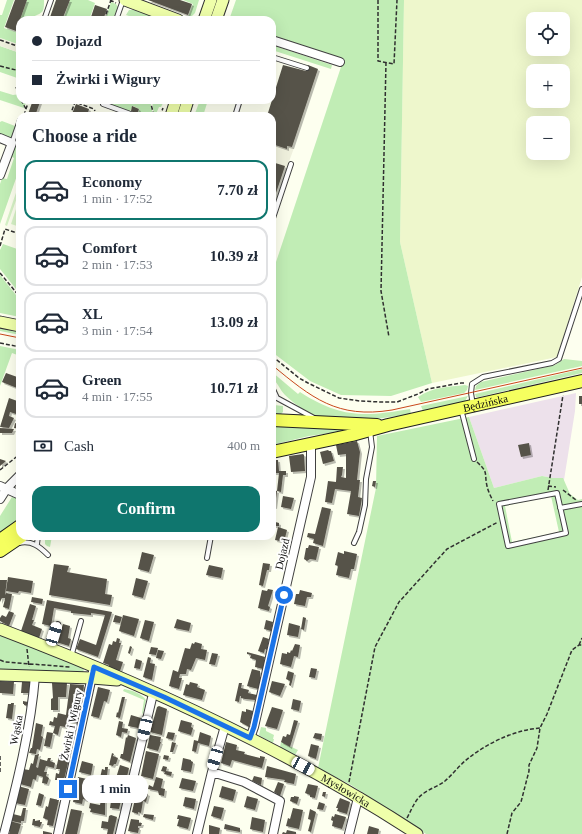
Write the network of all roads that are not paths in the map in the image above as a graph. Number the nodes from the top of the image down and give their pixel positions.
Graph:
1 (51, 0) edge
2 (124, 0) edge
3 (211, 0) edge
4 (223, 0) edge
5 (45, 16) edge
6 (118, 16) edge
7 (167, 16) edge
8 (205, 16) edge
9 (217, 16) edge
10 (276, 41) edge
11 (276, 58) edge
12 (340, 62) dead end
13 (307, 68) dead end
14 (103, 104) dead end
15 (125, 112) edge
16 (16, 132) edge
17 (0, 138) edge
18 (12, 143) junction
19 (291, 164) dead end
20 (0, 175) edge
21 (276, 209) edge
22 (582, 289) edge
23 (0, 322) edge
24 (16, 325) edge
25 (582, 381) edge
26 (276, 394) edge
27 (278, 398) joint
28 (473, 405) junction
29 (461, 408) junction
30 (276, 420) edge
31 (321, 422) junction
32 (388, 425) junction
33 (370, 431) junction
34 (311, 443) junction
35 (276, 451) edge
36 (474, 459) road end
37 (16, 479) edge
38 (3, 487) edge
39 (16, 487) edge
40 (16, 493) edge
41 (0, 499) edge
42 (582, 504) edge
43 (560, 508) junction
44 (16, 530) edge
45 (16, 539) edge
46 (38, 540) edge
47 (210, 540) edge
48 (354, 543) dead end
49 (37, 544) junction
50 (2, 546) edge
51 (48, 555) dead end
52 (207, 558) dead end
53 (81, 621) dead end
54 (58, 624) dead end
55 (0, 629) edge
56 (50, 648) junction
57 (72, 662) junction
58 (93, 672) junction
59 (0, 675) edge
60 (33, 676) junction
61 (155, 693) junction
62 (225, 726) junction
63 (250, 738) junction
64 (212, 772) junction
65 (360, 798) junction
66 (4, 834) edge
67 (58, 834) edge
68 (120, 834) edge
69 (197, 834) edge
70 (272, 834) edge
71 (349, 834) edge
72 (417, 834) edge

1 - 5 lane
2 - 6 lane
2 - 7 street
3 - 8 street
4 - 9 street
10 - 12 street
11 - 13 lane
14 - 15 lane
16 - 18 lane
17 - 18 street
18 - 20 street
19 - 21 lane
22 - 28 lane
23 - 24 street
25 - 28 main road, Będzińska
26 - 27 lane
27 - 31 lane
28 - 29 main road, Będzińska
29 - 32 main road, Będzińska
29 - 36 lane
30 - 31 main road, Będzińska
31 - 32 main road, Będzińska
32 - 33 main road, Będzińska
33 - 34 main road, Będzińska
33 - 48 lane
34 - 35 main road, Będzińska
34 - 63 street, Dojazd
37 - 38 street
38 - 39 street
38 - 40 street
38 - 41 street
42 - 43 lane
43 - 43 lane
44 - 50 main road
45 - 50 main road
46 - 49 lane
47 - 52 lane
49 - 50 lane
49 - 51 lane
53 - 57 lane
54 - 56 lane
55 - 56 street, Mysłowicka
56 - 57 street, Mysłowicka
57 - 58 street, Mysłowicka
58 - 60 street
58 - 61 street, Mysłowicka
58 - 67 street, Żwirki i Wigury
59 - 60 street
60 - 66 street, Wąska
61 - 62 street, Mysłowicka
61 - 68 street
62 - 63 street, Mysłowicka
62 - 64 street
63 - 65 street, Mysłowicka
64 - 69 street
64 - 70 street
65 - 71 street
65 - 72 street, Mysłowicka

